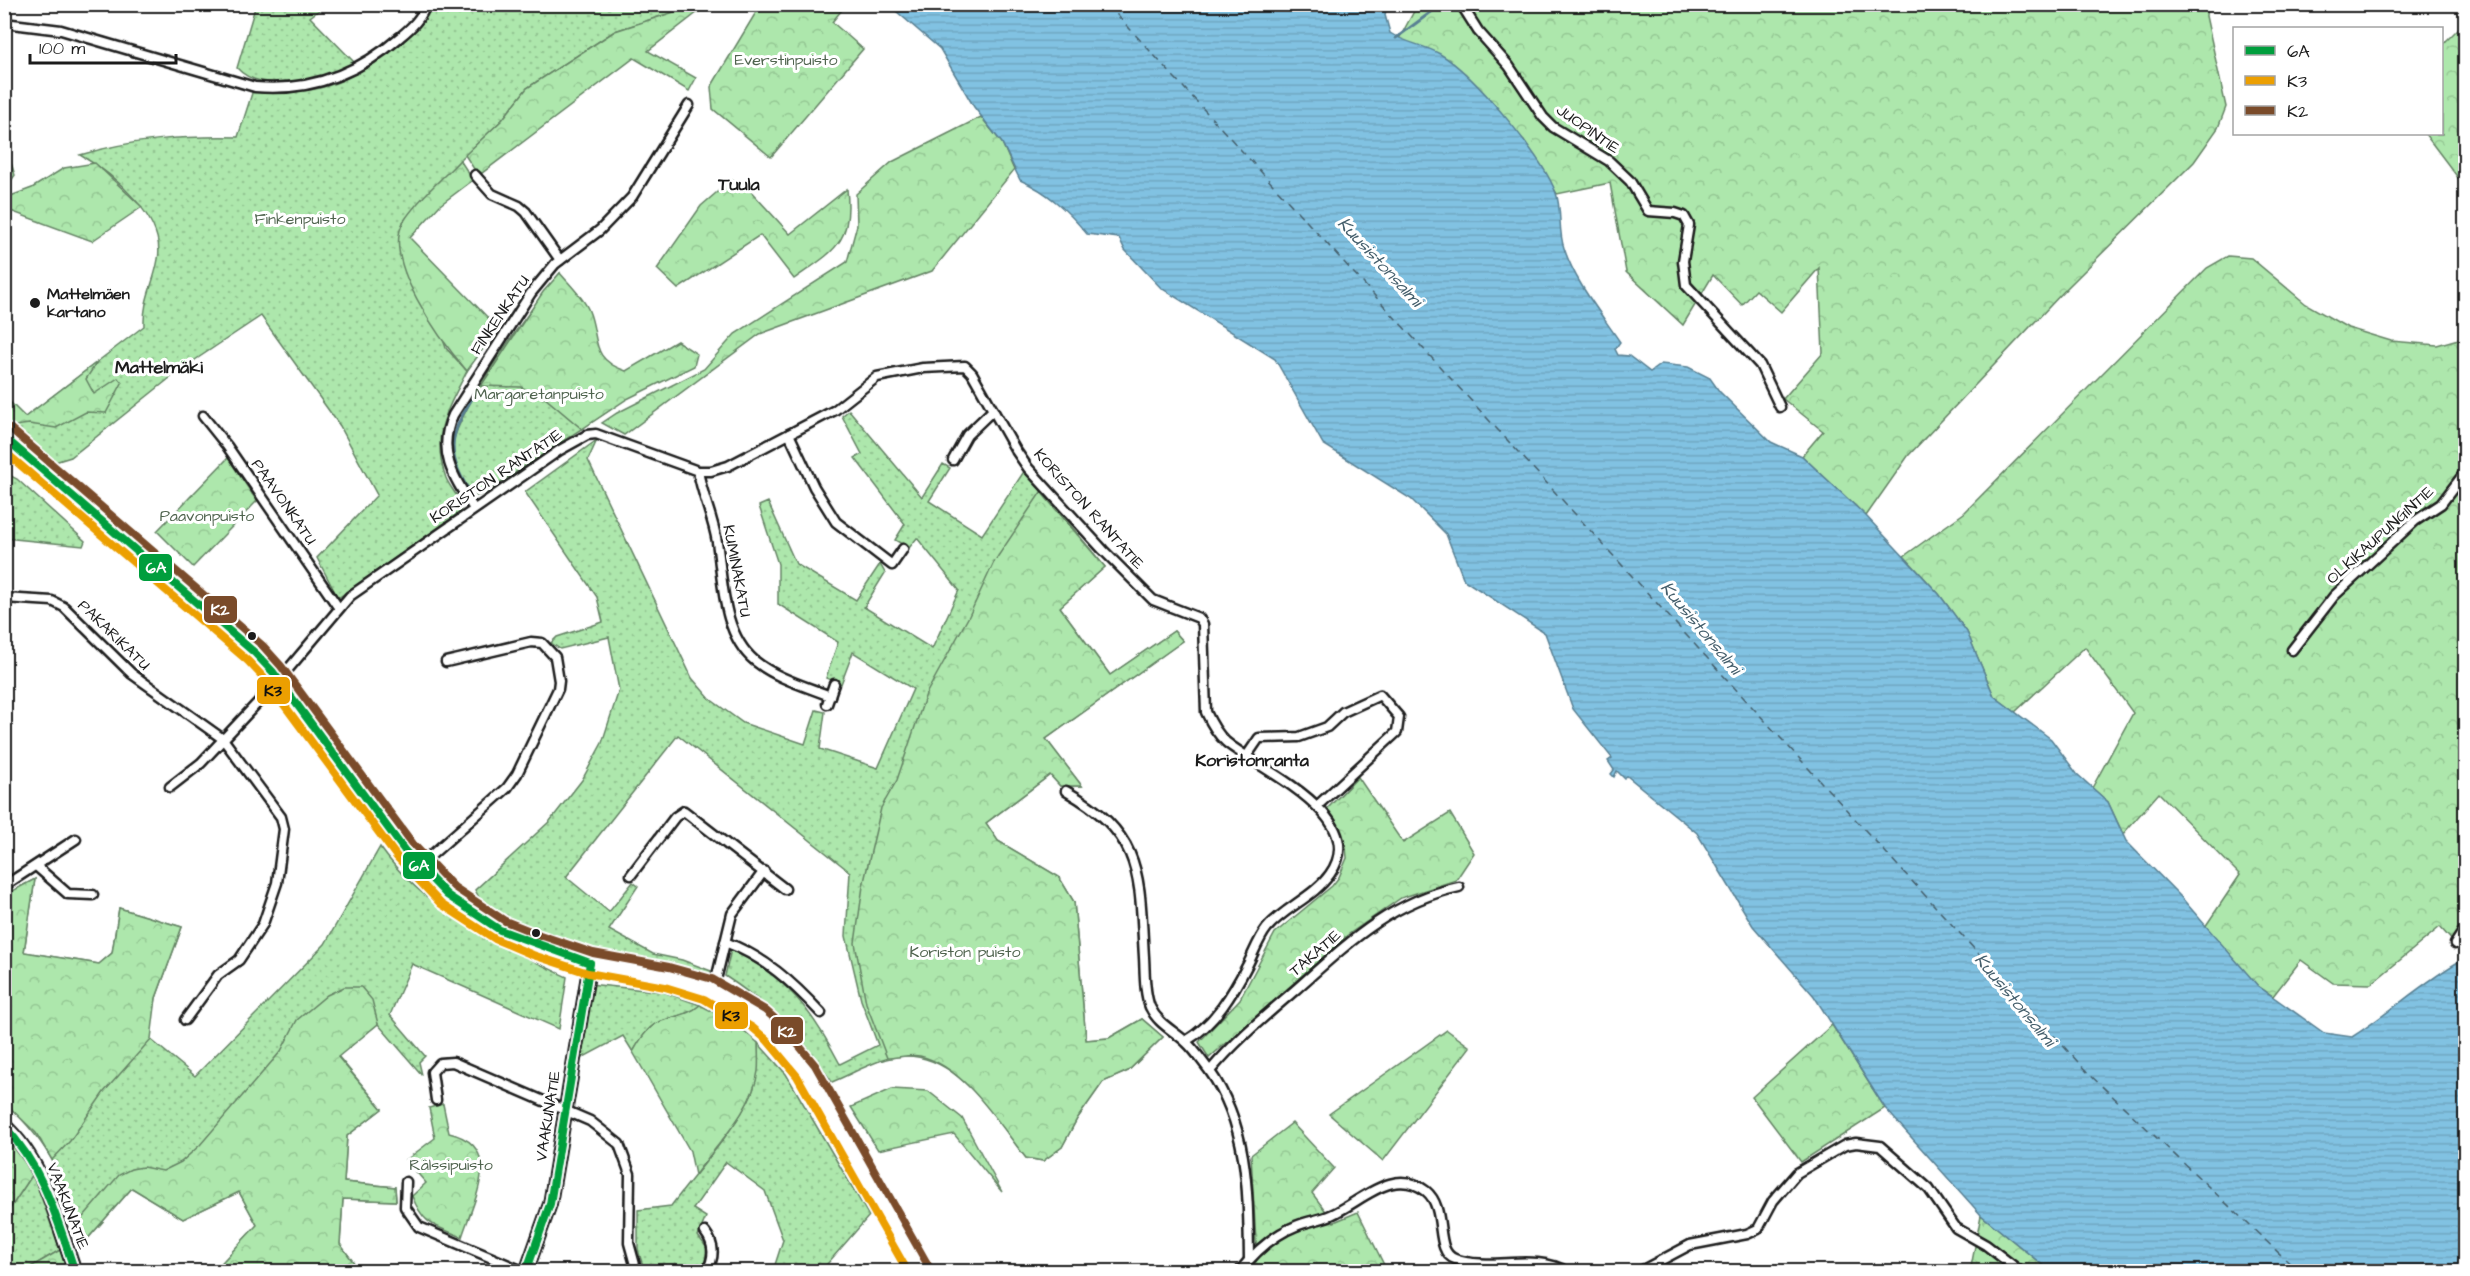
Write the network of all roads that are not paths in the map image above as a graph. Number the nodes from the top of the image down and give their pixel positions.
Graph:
1 (426, 4) edge
2 (1461, 4) edge
3 (4, 23) edge
4 (689, 105) dead end
5 (475, 175) dead end
6 (560, 260) junction
7 (1780, 407) dead end
8 (993, 410) junction
9 (203, 416) dead end
10 (789, 434) junction
11 (4, 437) edge
12 (953, 460) dead end
13 (698, 471) junction
14 (2466, 471) edge
15 (474, 509) junction
16 (903, 549) dead end
17 (4, 598) edge
18 (338, 606) junction
19 (2292, 650) dead end
20 (446, 662) dead end
21 (279, 680) junction
22 (834, 684) dead end
23 (223, 739) junction
24 (1246, 757) junction
25 (170, 787) dead end
26 (1066, 791) dead end
27 (1317, 806) junction
28 (76, 839) dead end
29 (36, 866) junction
30 (418, 867) junction
31 (764, 871) junction
32 (631, 875) dead end
33 (4, 886) edge
34 (1459, 887) dead end
35 (785, 890) dead end
36 (93, 896) dead end
37 (2466, 927) edge
38 (725, 942) junction
39 (2455, 944) dead end
40 (590, 963) junction
41 (713, 992) junction
42 (821, 1012) dead end
43 (185, 1020) dead end
44 (1186, 1041) junction
45 (1210, 1071) junction
46 (436, 1101) dead end
47 (567, 1110) junction
48 (4, 1125) edge
49 (406, 1182) dead end
50 (705, 1232) dead end
51 (1249, 1259) junction
52 (75, 1272) edge
53 (526, 1272) edge
54 (637, 1272) edge
55 (705, 1272) edge
56 (920, 1272) edge
57 (1239, 1272) edge
58 (1567, 1272) edge
59 (1638, 1272) edge
60 (2021, 1272) edge

1 - 3 street
2 - 7 street, JUOPINTIE
4 - 6 street, FINKENKATU
5 - 6 street
6 - 15 street, FINKENKATU
8 - 10 street, KORISTON RANTATIE
8 - 12 street
8 - 24 street, KORISTON RANTATIE
9 - 18 street, PAAVONKATU
10 - 13 street, KORISTON RANTATIE
10 - 16 street
11 - 21 street
13 - 15 street, KORISTON RANTATIE
13 - 22 street, KUMINAKATU
14 - 19 street, OLKIKAUPUNGINTIE
15 - 18 street, KORISTON RANTATIE
17 - 23 street, PAKARIKATU
18 - 21 street, KORISTON RANTATIE
20 - 30 street
21 - 23 street, KORISTON RANTATIE
21 - 30 street
23 - 25 street, KORISTON RANTATIE
23 - 43 street, PAKARIKATU
24 - 27 street, KORISTON RANTATIE
24 - 27 street
26 - 44 street
27 - 44 street, KORISTON RANTATIE
28 - 29 street
29 - 33 street
29 - 36 street
30 - 40 street
31 - 32 street
31 - 35 street
31 - 38 street
34 - 45 street, TAKATIE
37 - 39 street
38 - 41 street
38 - 42 street
40 - 41 street
40 - 47 street, VAAKUNATIE
41 - 56 street
44 - 45 street
45 - 51 street
46 - 47 street
47 - 53 street, VAAKUNATIE
47 - 54 street
48 - 52 street, VAAKUNATIE
49 - 53 street
50 - 55 street
51 - 57 street
51 - 58 street
59 - 60 street

